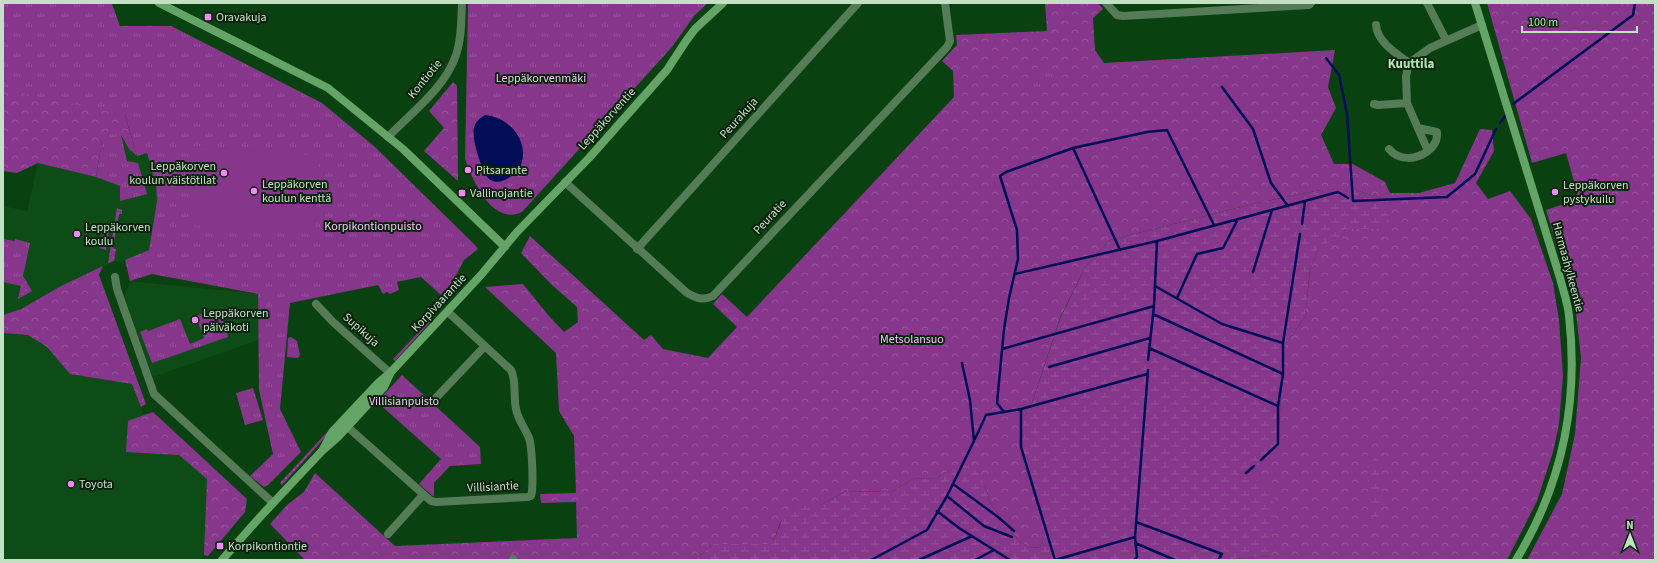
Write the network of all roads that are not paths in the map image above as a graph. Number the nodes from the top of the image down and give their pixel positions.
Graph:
1 (159, 3) edge
2 (462, 3) edge
3 (723, 3) edge
4 (858, 3) edge
5 (945, 3) edge
6 (1106, 3) edge
7 (1311, 3) edge
8 (1427, 3) edge
9 (1475, 3) edge
10 (1376, 25) dead end
11 (1482, 25) junction
12 (1446, 40) junction
13 (1409, 63) junction
14 (1407, 103) junction
15 (1374, 104) dead end
16 (1418, 128) junction
17 (388, 137) junction
18 (1389, 149) dead end
19 (1428, 151) junction
20 (565, 182) junction
21 (505, 247) junction
22 (638, 249) junction
23 (115, 277) dead end
24 (316, 304) dead end
25 (448, 312) junction
26 (485, 346) junction
27 (390, 373) junction
28 (433, 401) dead end
29 (345, 424) junction
30 (423, 495) junction
31 (273, 503) junction
32 (388, 534) dead end
33 (222, 560) edge
34 (1516, 560) edge

1 - 17 street
2 - 17 street, Kontiotie
3 - 20 street, Leppäkorventie
4 - 22 street, Peurakuja
5 - 22 street, Peuratie
6 - 7 street
8 - 12 street
9 - 11 street, Harmaahylkeentie
10 - 13 street
11 - 12 street
11 - 34 street, Harmaahylkeentie
12 - 13 street
13 - 14 street
14 - 15 street
14 - 16 street
16 - 19 street
16 - 19 street
17 - 21 street
18 - 19 street
20 - 21 street, Leppäkorventie
20 - 22 street, Peuratie
21 - 25 street, Korpivaarantie
23 - 31 street
24 - 27 street, Supikuja
25 - 26 street, Villisiantie
25 - 27 street, Korpivaarantie
26 - 28 street
26 - 30 street, Villisiantie
27 - 29 street, Korpivaarantie
29 - 30 street, Villisiantie
29 - 31 street, Korpivaarantie
30 - 32 street
31 - 33 street, Korpivaarantie

